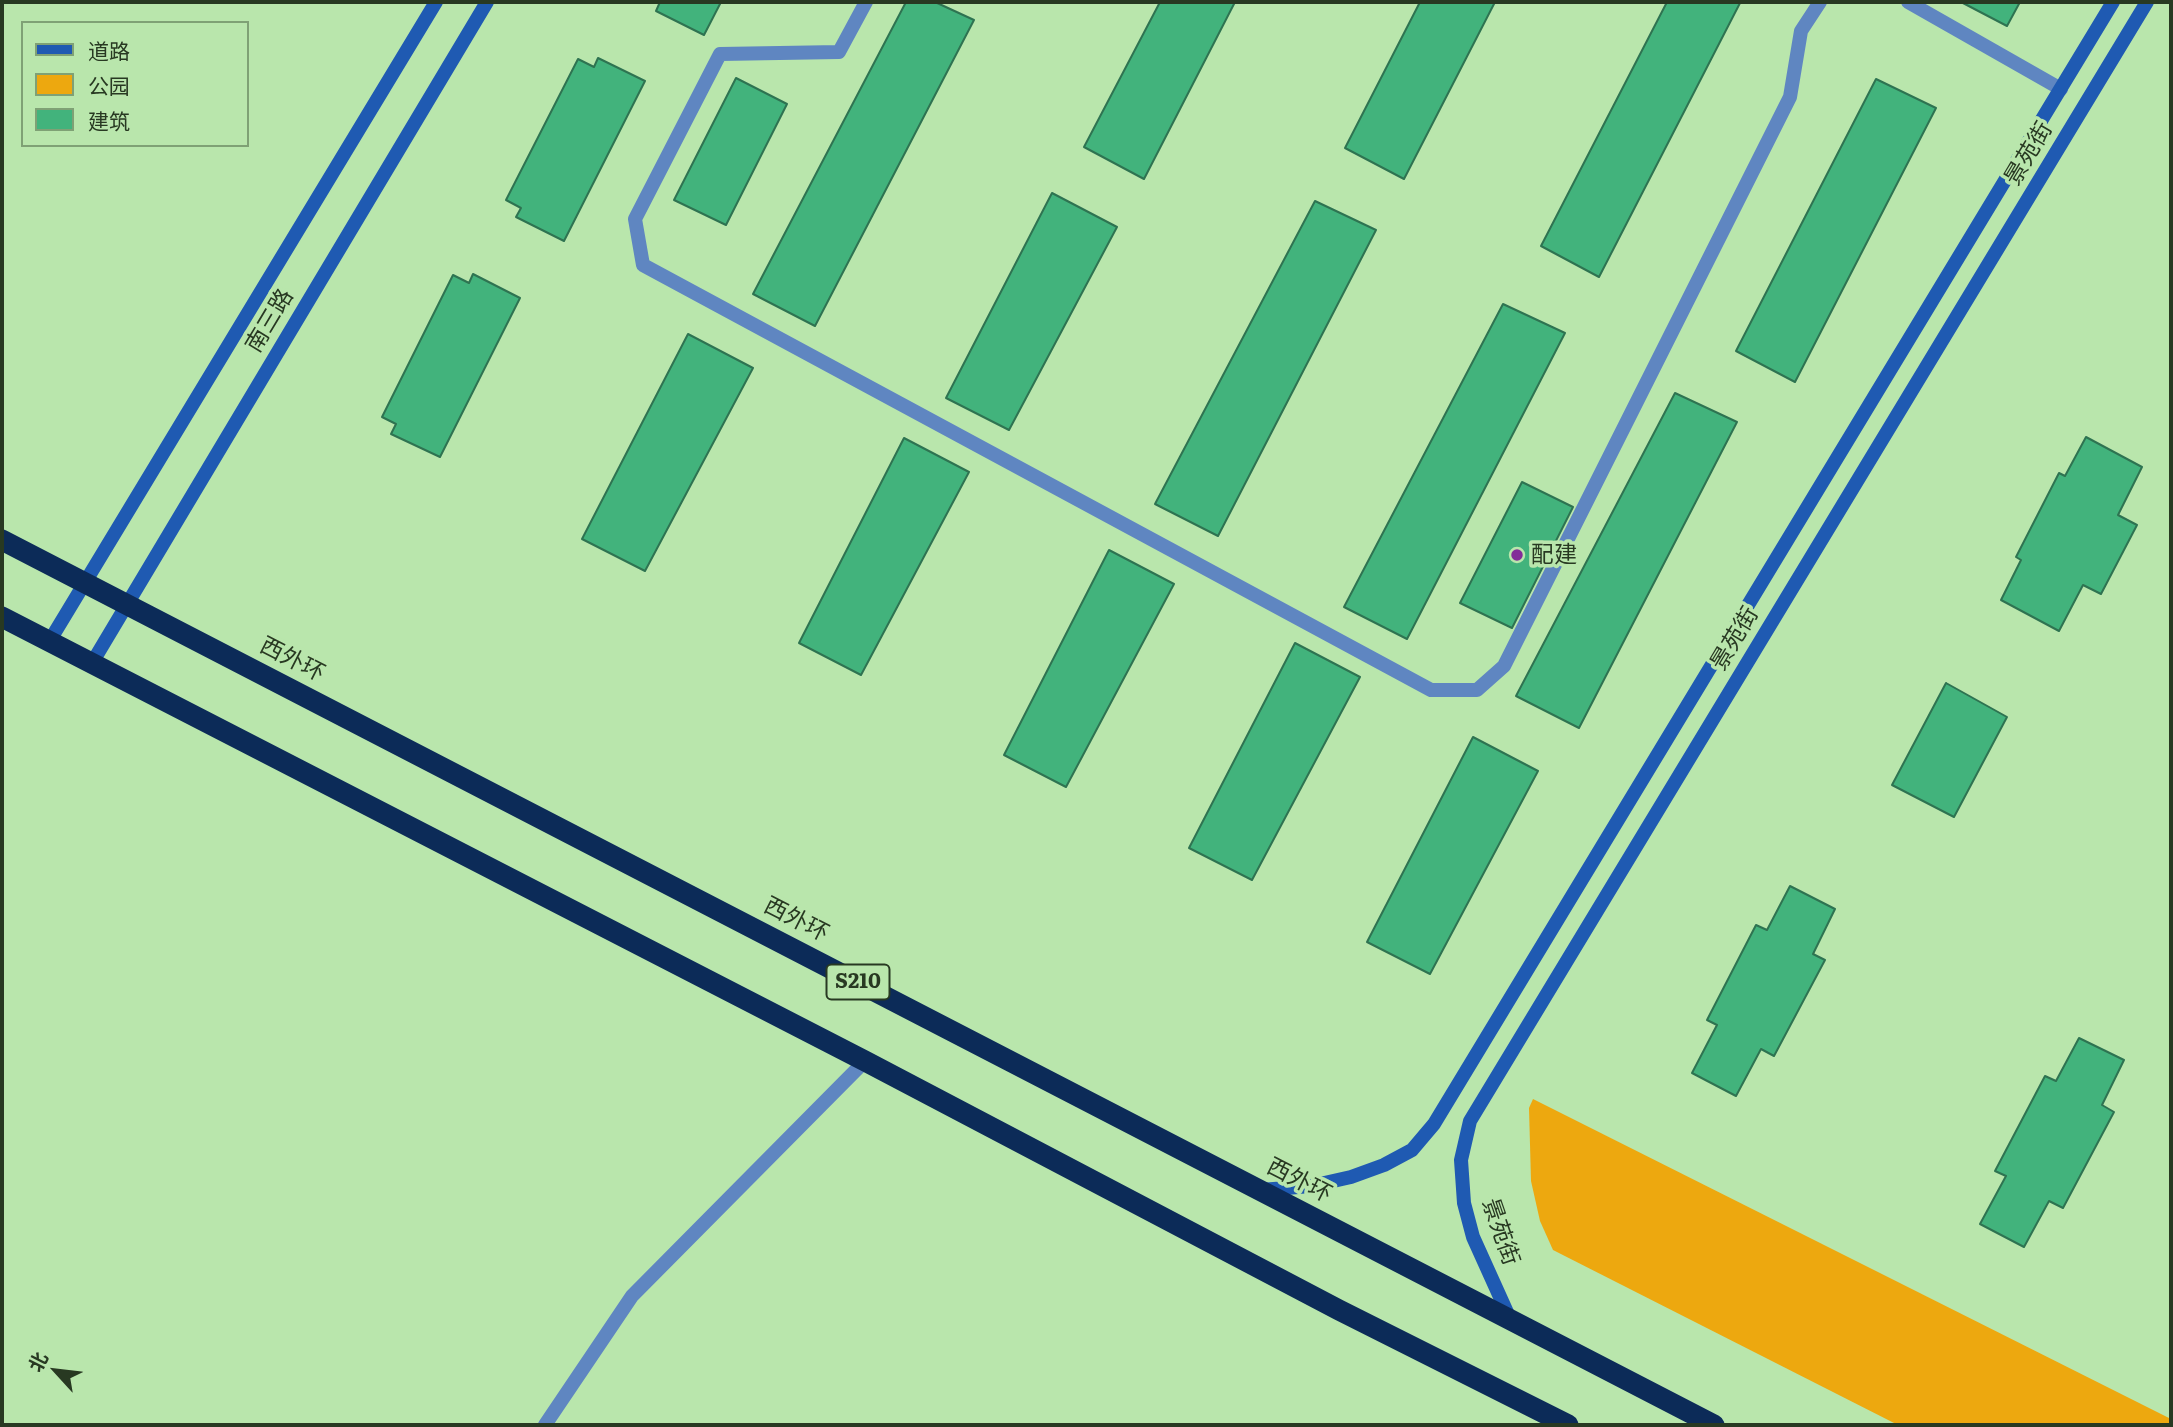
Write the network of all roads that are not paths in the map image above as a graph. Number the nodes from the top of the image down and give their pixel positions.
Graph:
1 (436, 2) edge
2 (487, 2) edge
3 (866, 2) edge
4 (1819, 2) edge
5 (1908, 2) edge
6 (2113, 2) edge
7 (2147, 2) edge
8 (2061, 89) junction
9 (2, 540) edge
10 (85, 583) junction
11 (127, 604) junction
12 (2, 617) edge
13 (49, 642) junction
14 (92, 663) junction
15 (865, 1061) junction
16 (1258, 1190) junction
17 (1510, 1319) junction
18 (545, 1425) edge
19 (1568, 1425) edge
20 (1714, 1425) edge

1 - 10 street, 南三路
2 - 11 street, 南三路
3 - 4 street
5 - 8 street
6 - 8 street, 景苑街
7 - 17 street, 景苑街
8 - 16 street, 景苑街
9 - 10 highway, 西外环 / S210
10 - 11 highway, 西外环 / S210
10 - 13 street, 南三路
11 - 14 street, 南三路
11 - 16 highway, 西外环 / S210
12 - 13 highway
13 - 14 highway
14 - 15 highway
15 - 18 street
15 - 19 highway
16 - 17 highway, 西外环 / S210
17 - 20 highway, 西外环 / S210

